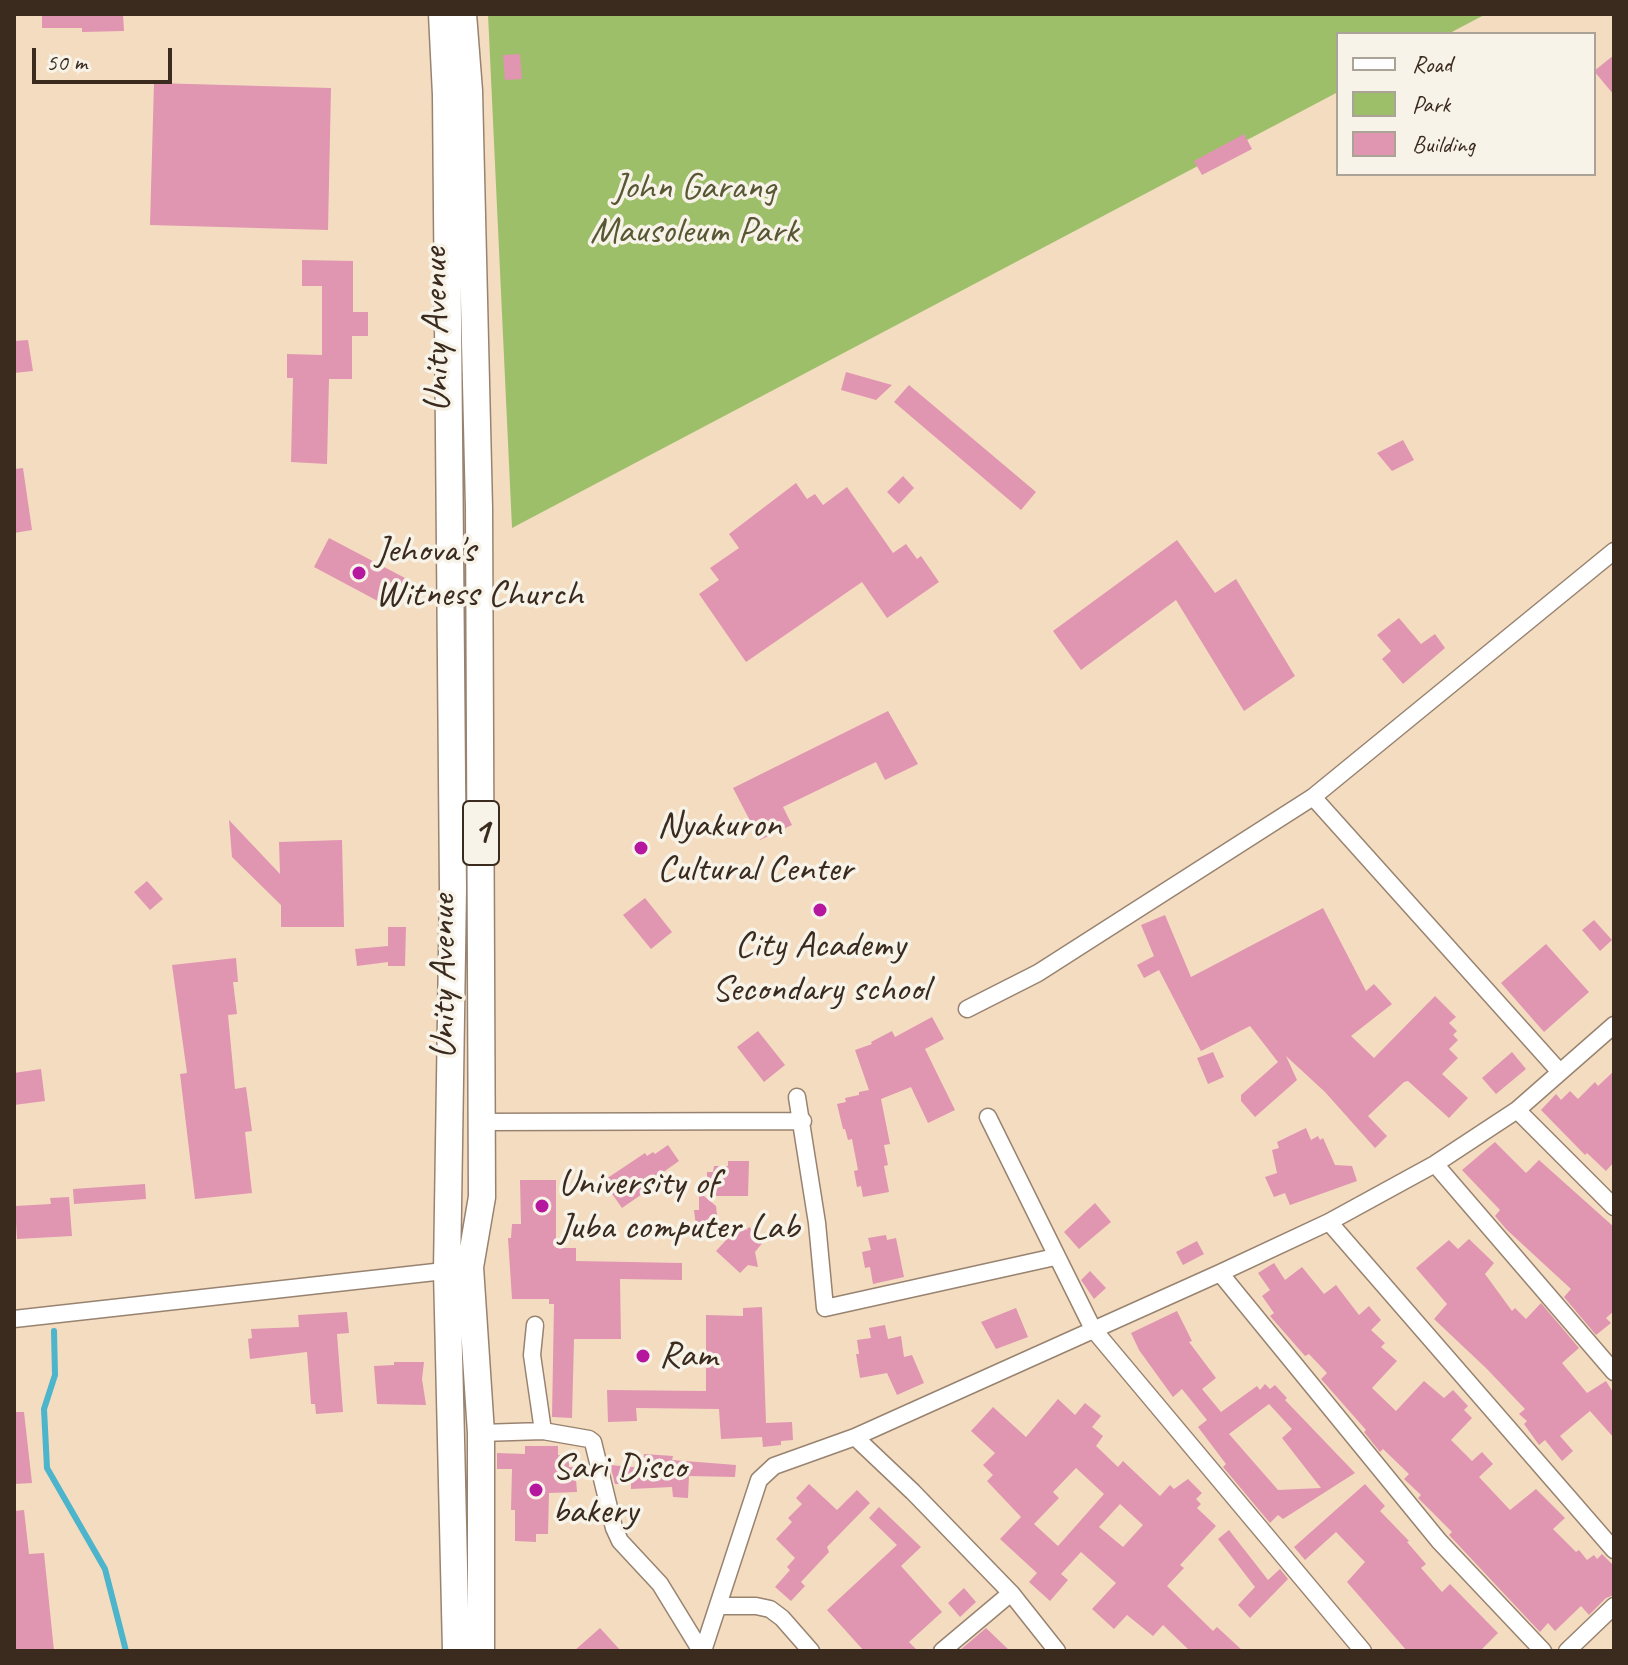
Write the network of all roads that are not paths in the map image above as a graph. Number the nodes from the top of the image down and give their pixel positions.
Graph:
1 (442, 14) edge
2 (463, 14) edge
3 (1614, 551) edge
4 (1313, 797) junction
5 (967, 1009) dead end
6 (1613, 1029) edge
7 (1559, 1071) junction
8 (797, 1097) dead end
9 (1517, 1110) junction
10 (988, 1117) dead end
11 (803, 1121) junction
12 (480, 1122) junction
13 (1435, 1164) junction
14 (1614, 1207) edge
15 (1329, 1222) junction
16 (1055, 1257) junction
17 (458, 1269) junction
18 (1220, 1273) junction
19 (14, 1319) edge
20 (535, 1325) dead end
21 (1093, 1329) junction
22 (1614, 1372) edge
23 (543, 1431) junction
24 (481, 1433) junction
25 (855, 1437) junction
26 (1614, 1550) edge
27 (1011, 1593) junction
28 (719, 1606) junction
29 (1614, 1606) edge
30 (456, 1651) edge
31 (481, 1651) edge
32 (702, 1651) edge
33 (811, 1651) edge
34 (942, 1651) edge
35 (1057, 1651) edge
36 (1363, 1651) edge
37 (1543, 1651) edge
38 (1567, 1651) edge

1 - 17 main road, Unity Avenue / 1
2 - 12 main road, Unity Avenue / 1
3 - 4 street
4 - 5 street
4 - 7 street
6 - 7 street
7 - 9 street
8 - 11 street
9 - 13 street
9 - 14 street
10 - 16 street
11 - 12 street
11 - 16 street
12 - 17 main road, Unity Avenue / 1
13 - 15 street
13 - 22 street
15 - 18 street
15 - 26 street
16 - 21 street
17 - 19 street
17 - 24 main road, Unity Avenue / 1
17 - 30 main road, Unity Avenue / 1
18 - 21 street
18 - 37 street
20 - 23 street
21 - 25 street
21 - 36 street
23 - 24 street
23 - 32 street
24 - 31 main road, Unity Avenue / 1
25 - 27 street
25 - 28 street
27 - 34 street
27 - 35 street
28 - 32 street
28 - 33 street
29 - 38 street

